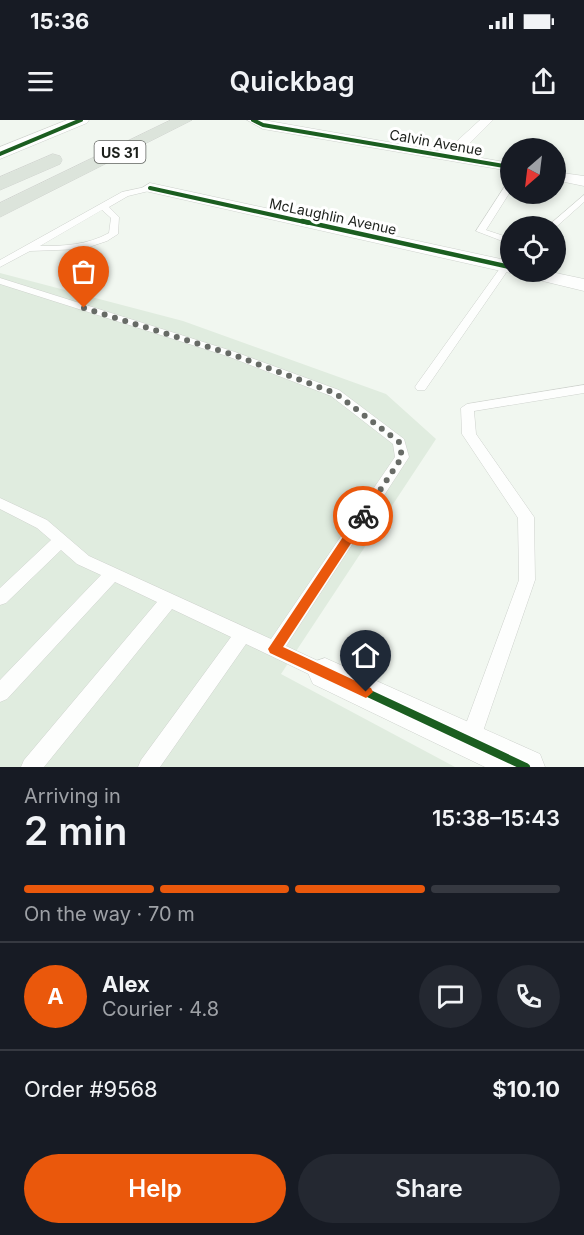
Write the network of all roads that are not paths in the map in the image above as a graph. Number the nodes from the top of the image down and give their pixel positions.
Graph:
1 (81, 120) edge
2 (184, 120) edge
3 (487, 120) edge
4 (253, 121) edge
5 (0, 154) edge
6 (64, 155) dead end
7 (448, 157) junction
8 (500, 165) edge
9 (566, 178) edge
10 (584, 181) edge
11 (0, 184) edge
12 (55, 184) junction
13 (150, 188) joint
14 (584, 198) edge
15 (500, 201) edge
16 (103, 206) junction
17 (0, 211) edge
18 (0, 215) edge
19 (563, 216) edge
20 (500, 238) edge
21 (28, 248) junction
22 (0, 264) edge
23 (500, 265) edge
24 (500, 278) edge
25 (0, 281) edge
26 (566, 281) edge
27 (584, 285) edge
28 (421, 387) dead end
29 (584, 389) edge
30 (0, 503) edge
31 (61, 540) junction
32 (113, 573) junction
33 (0, 598) edge
34 (169, 600) junction
35 (243, 634) junction
36 (274, 649) junction
37 (325, 673) joint
38 (0, 693) edge
39 (470, 740) junction
40 (31, 767) edge
41 (148, 767) edge
42 (526, 767) edge

1 - 5 street
2 - 12 highway, US 31
3 - 7 street
4 - 7 street, Calvin Avenue
6 - 11 highway
7 - 8 street, Calvin Avenue
9 - 10 street
12 - 17 highway, US 31
12 - 18 highway
13 - 16 lane
13 - 23 street, McLaughlin Avenue
14 - 19 lane
15 - 20 lane
16 - 21 lane
16 - 21 lane
21 - 22 lane
24 - 28 lane
25 - 36 lane
26 - 27 street
29 - 39 lane
30 - 31 lane
31 - 32 lane
31 - 33 lane
32 - 34 lane
32 - 38 lane
34 - 35 lane
34 - 40 lane
35 - 36 lane
35 - 41 lane
36 - 37 lane
37 - 39 street
39 - 42 street

